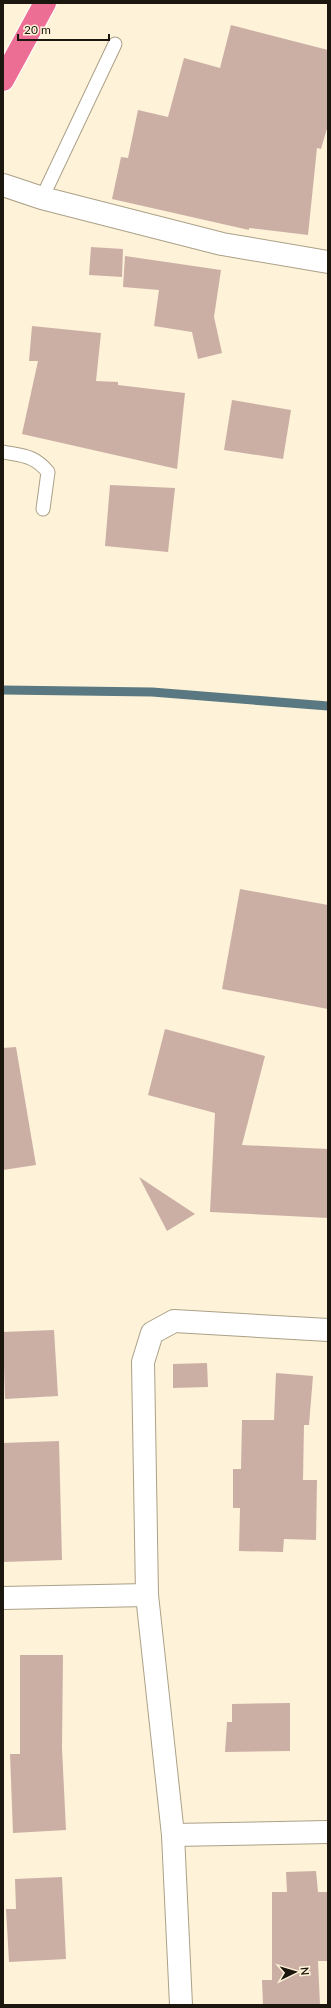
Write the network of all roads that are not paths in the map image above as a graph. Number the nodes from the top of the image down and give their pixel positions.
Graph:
1 (45, 3) edge
2 (115, 44) dead end
3 (3, 80) edge
4 (3, 185) edge
5 (42, 198) junction
6 (328, 262) edge
7 (3, 452) edge
8 (43, 509) dead end
9 (328, 1330) edge
10 (147, 1595) junction
11 (3, 1598) edge
12 (328, 1832) edge
13 (173, 1835) junction
14 (181, 2005) edge

1 - 3 highway
2 - 5 lane
4 - 5 street
5 - 6 street
7 - 8 lane
9 - 10 street
10 - 11 street
10 - 13 street
12 - 13 street
13 - 14 street

